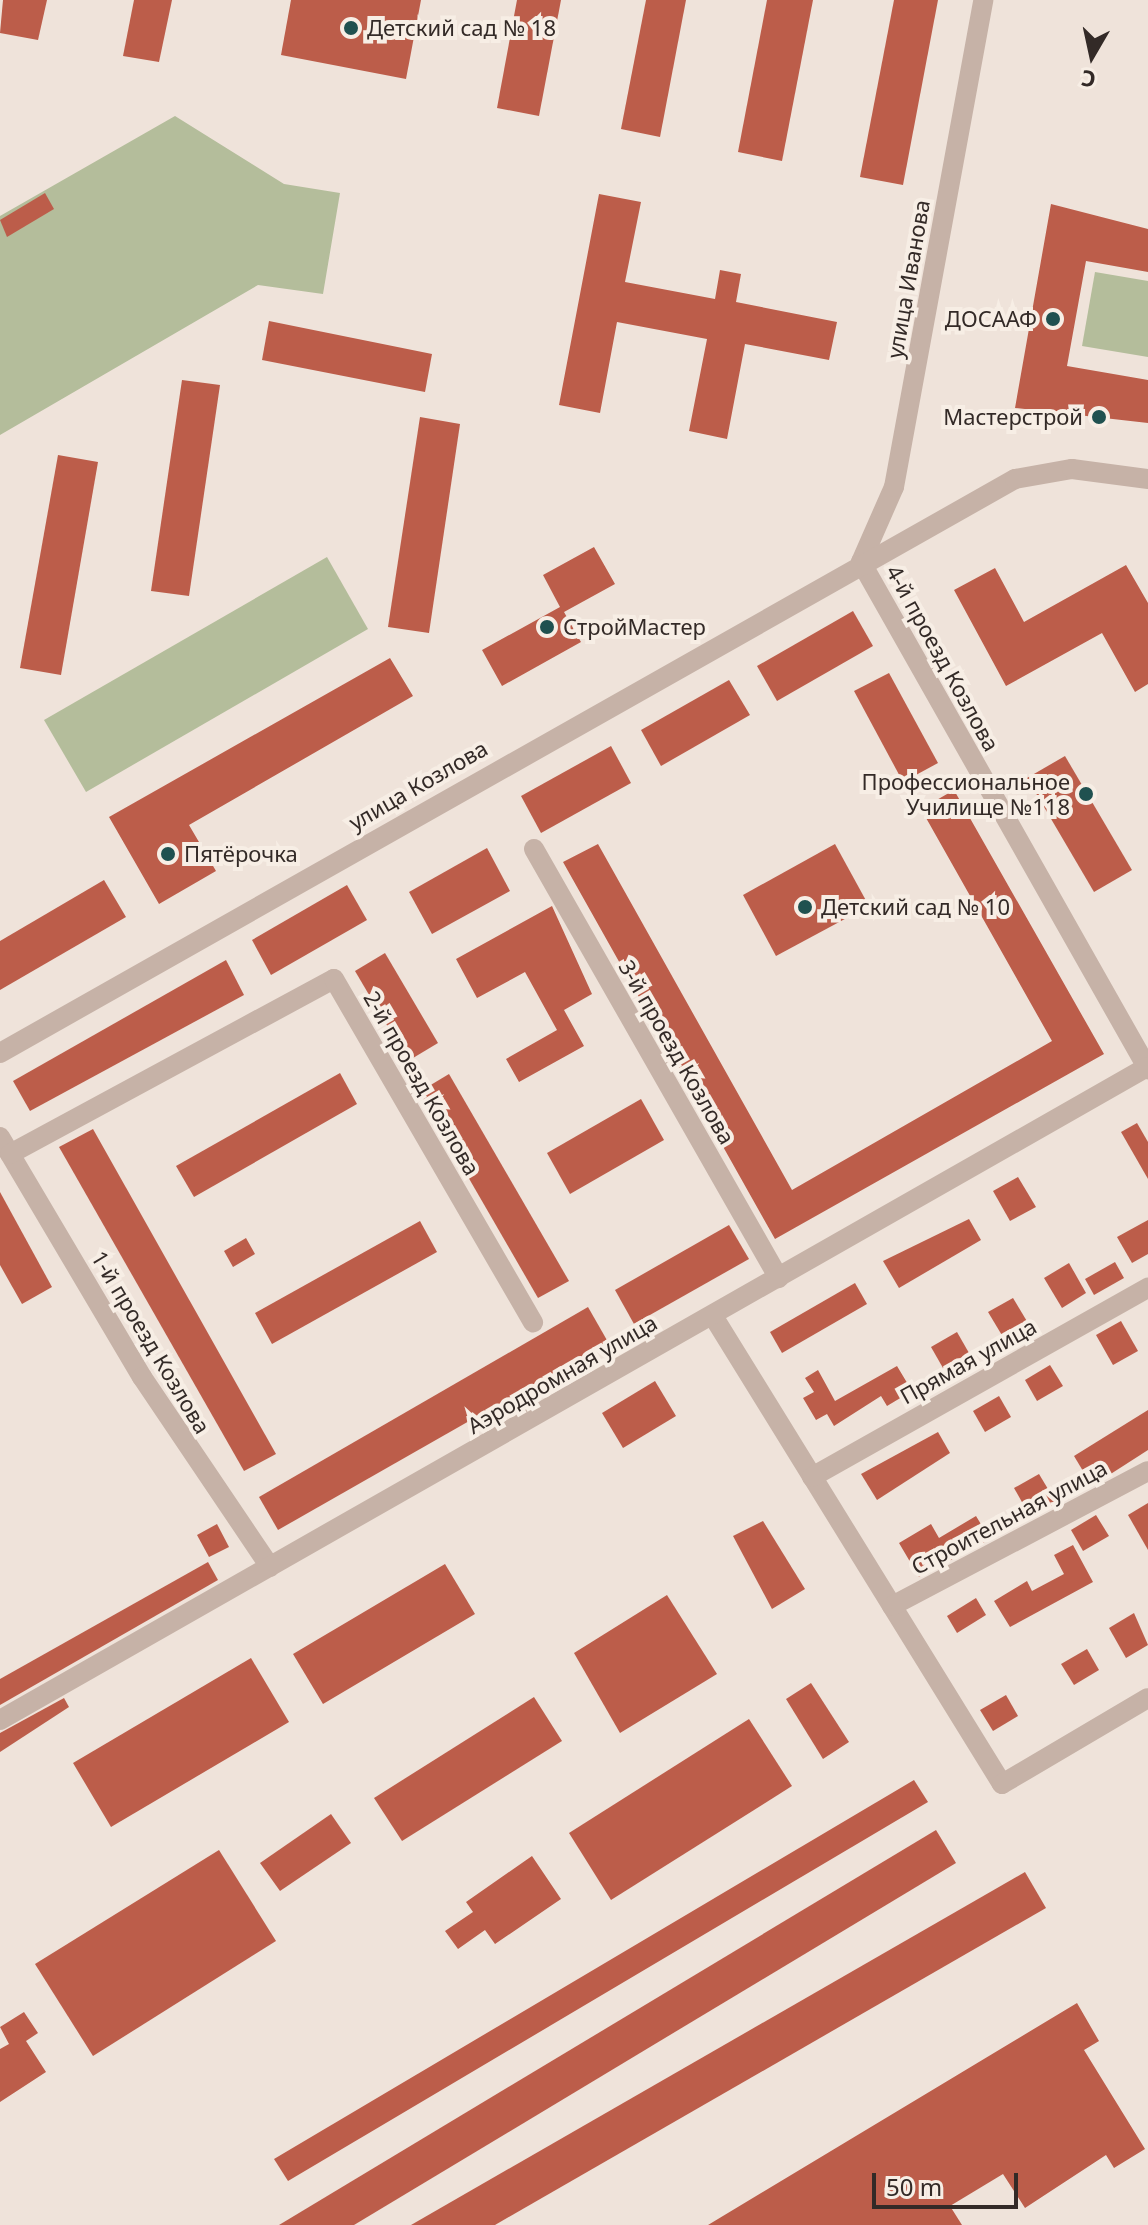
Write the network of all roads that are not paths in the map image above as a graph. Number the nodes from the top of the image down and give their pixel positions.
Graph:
1 (983, 0) edge
2 (1148, 479) edge
3 (861, 562) junction
4 (534, 849) dead end
5 (0, 1053) edge
6 (1147, 1068) edge
7 (5, 1145) edge
8 (779, 1278) junction
9 (1148, 1288) edge
10 (713, 1316) junction
11 (533, 1322) dead end
12 (1148, 1471) edge
13 (812, 1477) junction
14 (270, 1567) junction
15 (892, 1606) junction
16 (1148, 1698) edge
17 (0, 1720) edge

1 - 3 street, улица Иванова
2 - 3 street, улица Козлова
3 - 5 street, улица Козлова
3 - 6 street, 4-й проезд Козлова
4 - 8 street, 3-й проезд Козлова
6 - 8 street, Аэродромная улица
7 - 11 street, 2-й проезд Козлова
7 - 14 street, 1-й проезд Козлова
8 - 10 street, Аэродромная улица
9 - 13 street, Прямая улица
10 - 13 street
10 - 14 street, Аэродромная улица
12 - 15 street, Строительная улица
13 - 15 street
14 - 17 street, Аэродромная улица
15 - 16 street

